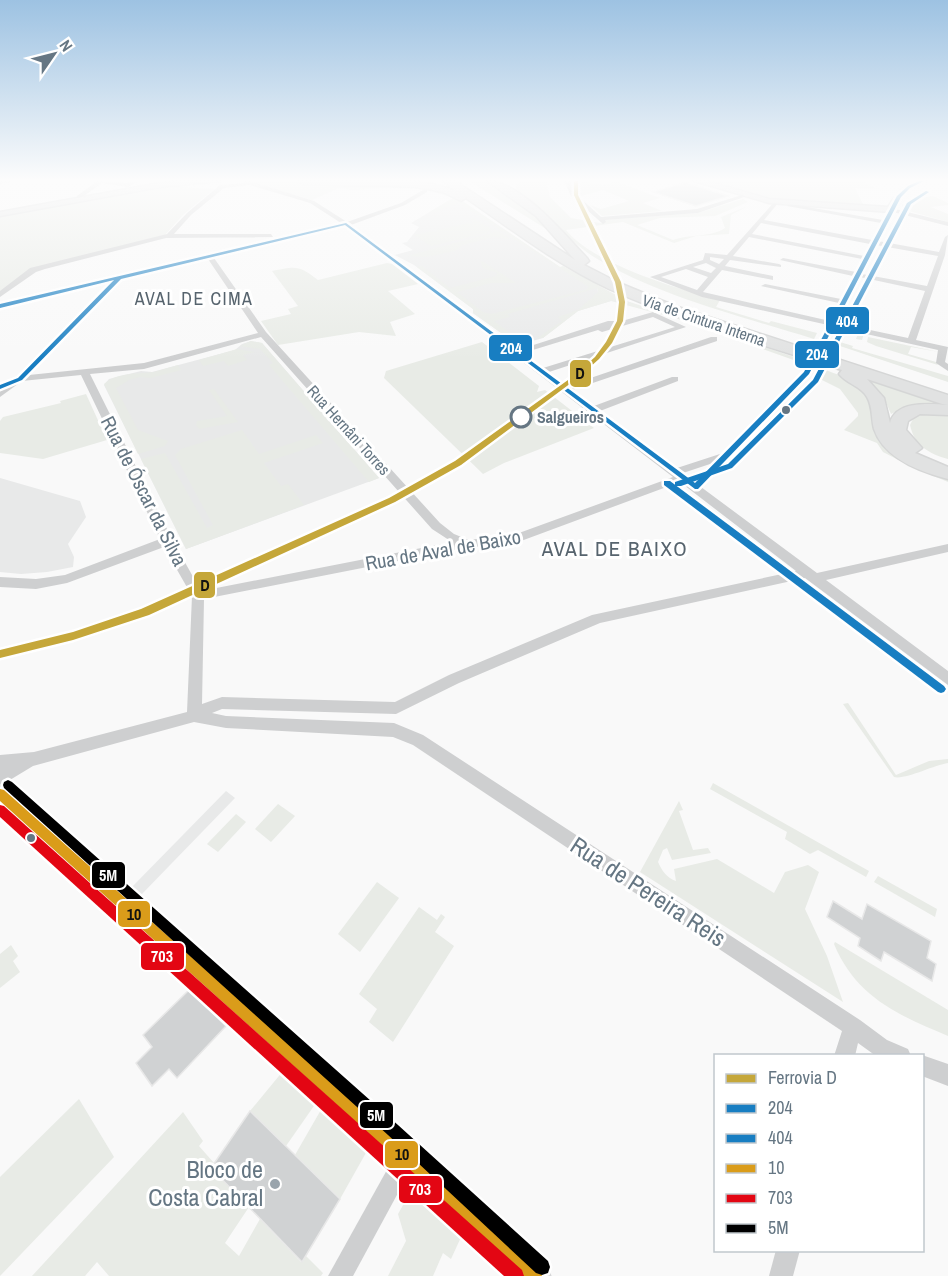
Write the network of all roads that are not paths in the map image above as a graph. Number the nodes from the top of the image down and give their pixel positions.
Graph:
1 (150, 241) edge
2 (276, 241) edge
3 (368, 241) edge
4 (535, 241) edge
5 (552, 241) edge
6 (565, 241) edge
7 (742, 241) edge
8 (775, 241) edge
9 (866, 241) edge
10 (947, 241) edge
11 (874, 242) junction
12 (793, 244) junction
13 (942, 255) junction
14 (209, 256) junction
15 (729, 256) junction
16 (866, 258) junction
17 (583, 261) junction
18 (706, 261) junction
19 (781, 263) junction
20 (686, 267) junction
21 (720, 267) junction
22 (858, 275) junction
23 (712, 276) junction
24 (120, 278) junction
25 (770, 278) junction
26 (765, 286) junction
27 (929, 289) junction
28 (698, 293) junction
29 (0, 295) edge
30 (844, 302) junction
31 (0, 306) edge
32 (752, 306) junction
33 (653, 314) junction
34 (833, 324) junction
35 (602, 330) dead end
36 (263, 334) junction
37 (714, 339) dead end
38 (911, 342) junction
39 (792, 350) junction
40 (945, 350) edge
41 (516, 353) junction
42 (948, 368) edge
43 (541, 372) junction
44 (88, 378) junction
45 (675, 379) dead end
46 (17, 381) junction
47 (0, 387) edge
48 (564, 390) junction
49 (948, 390) edge
50 (0, 394) edge
51 (948, 400) edge
52 (593, 410) junction
53 (948, 410) edge
54 (723, 456) junction
55 (948, 464) edge
56 (948, 473) edge
57 (677, 475) junction
58 (694, 487) junction
59 (436, 526) junction
60 (167, 541) junction
61 (469, 544) junction
62 (948, 548) edge
63 (420, 554) junction
64 (811, 575) junction
65 (0, 582) edge
66 (198, 596) junction
67 (948, 679) edge
68 (396, 708) junction
69 (194, 716) junction
70 (394, 730) junction
71 (34, 759) junction
72 (0, 762) edge
73 (0, 779) edge
74 (0, 794) edge
75 (853, 1027) junction
76 (845, 1054) edge
77 (896, 1054) edge
78 (924, 1066) edge
79 (948, 1075) edge
80 (406, 1158) junction
81 (789, 1252) edge
82 (340, 1276) edge
83 (534, 1276) edge
84 (781, 1276) edge

1 - 29 street
2 - 14 street
3 - 41 street
4 - 39 highway, Via de Cintura Interna
5 - 17 highway, Via de Cintura Interna
6 - 17 highway
7 - 15 street
8 - 12 street
9 - 11 street
10 - 13 street
11 - 13 street
11 - 16 street
12 - 16 street
12 - 19 street
13 - 27 street
14 - 24 street
14 - 36 street, Rua Hernâni Torres
15 - 18 street
15 - 19 street
15 - 21 street
16 - 22 street
17 - 49 highway, Via de Cintura Interna
18 - 20 street
18 - 21 street
19 - 22 street
19 - 25 street
20 - 23 street
20 - 28 street
21 - 23 street
21 - 25 street
22 - 27 street
22 - 30 street
23 - 28 street
24 - 31 street
24 - 46 street
25 - 26 street
26 - 30 street
26 - 32 street
27 - 38 street
28 - 32 street
30 - 34 street
32 - 34 street
33 - 35 street
33 - 41 street
33 - 43 street
34 - 38 street
34 - 54 street, bridge
36 - 44 street
36 - 59 street, Rua Hernâni Torres
37 - 48 street
38 - 40 street
39 - 51 highway, Via de Cintura Interna
39 - 56 highway
40 - 42 street
41 - 43 street
43 - 48 street
44 - 46 street
44 - 60 street, Rua de Óscar da Silva
45 - 52 street
46 - 47 street
46 - 50 street
48 - 52 street
52 - 57 street
53 - 55 highway
54 - 57 street, Rua de Aval de Baixo
54 - 58 street
57 - 58 street
57 - 61 street, Rua de Aval de Baixo
58 - 64 street
59 - 61 street, Rua Hernâni Torres
59 - 63 street
60 - 65 street
60 - 66 street, Rua de Óscar da Silva
61 - 63 street, Rua de Aval de Baixo
62 - 64 street
63 - 66 street, Rua de Aval de Baixo
64 - 67 street
64 - 68 street
66 - 69 street
68 - 69 street
68 - 70 street
69 - 70 street
69 - 71 street
70 - 75 street, Rua de Pereira Reis
71 - 72 street
71 - 73 street
74 - 80 main road
75 - 76 street
75 - 77 street, Rua de Pereira Reis
78 - 79 street
80 - 82 street
80 - 83 main road
81 - 84 street

